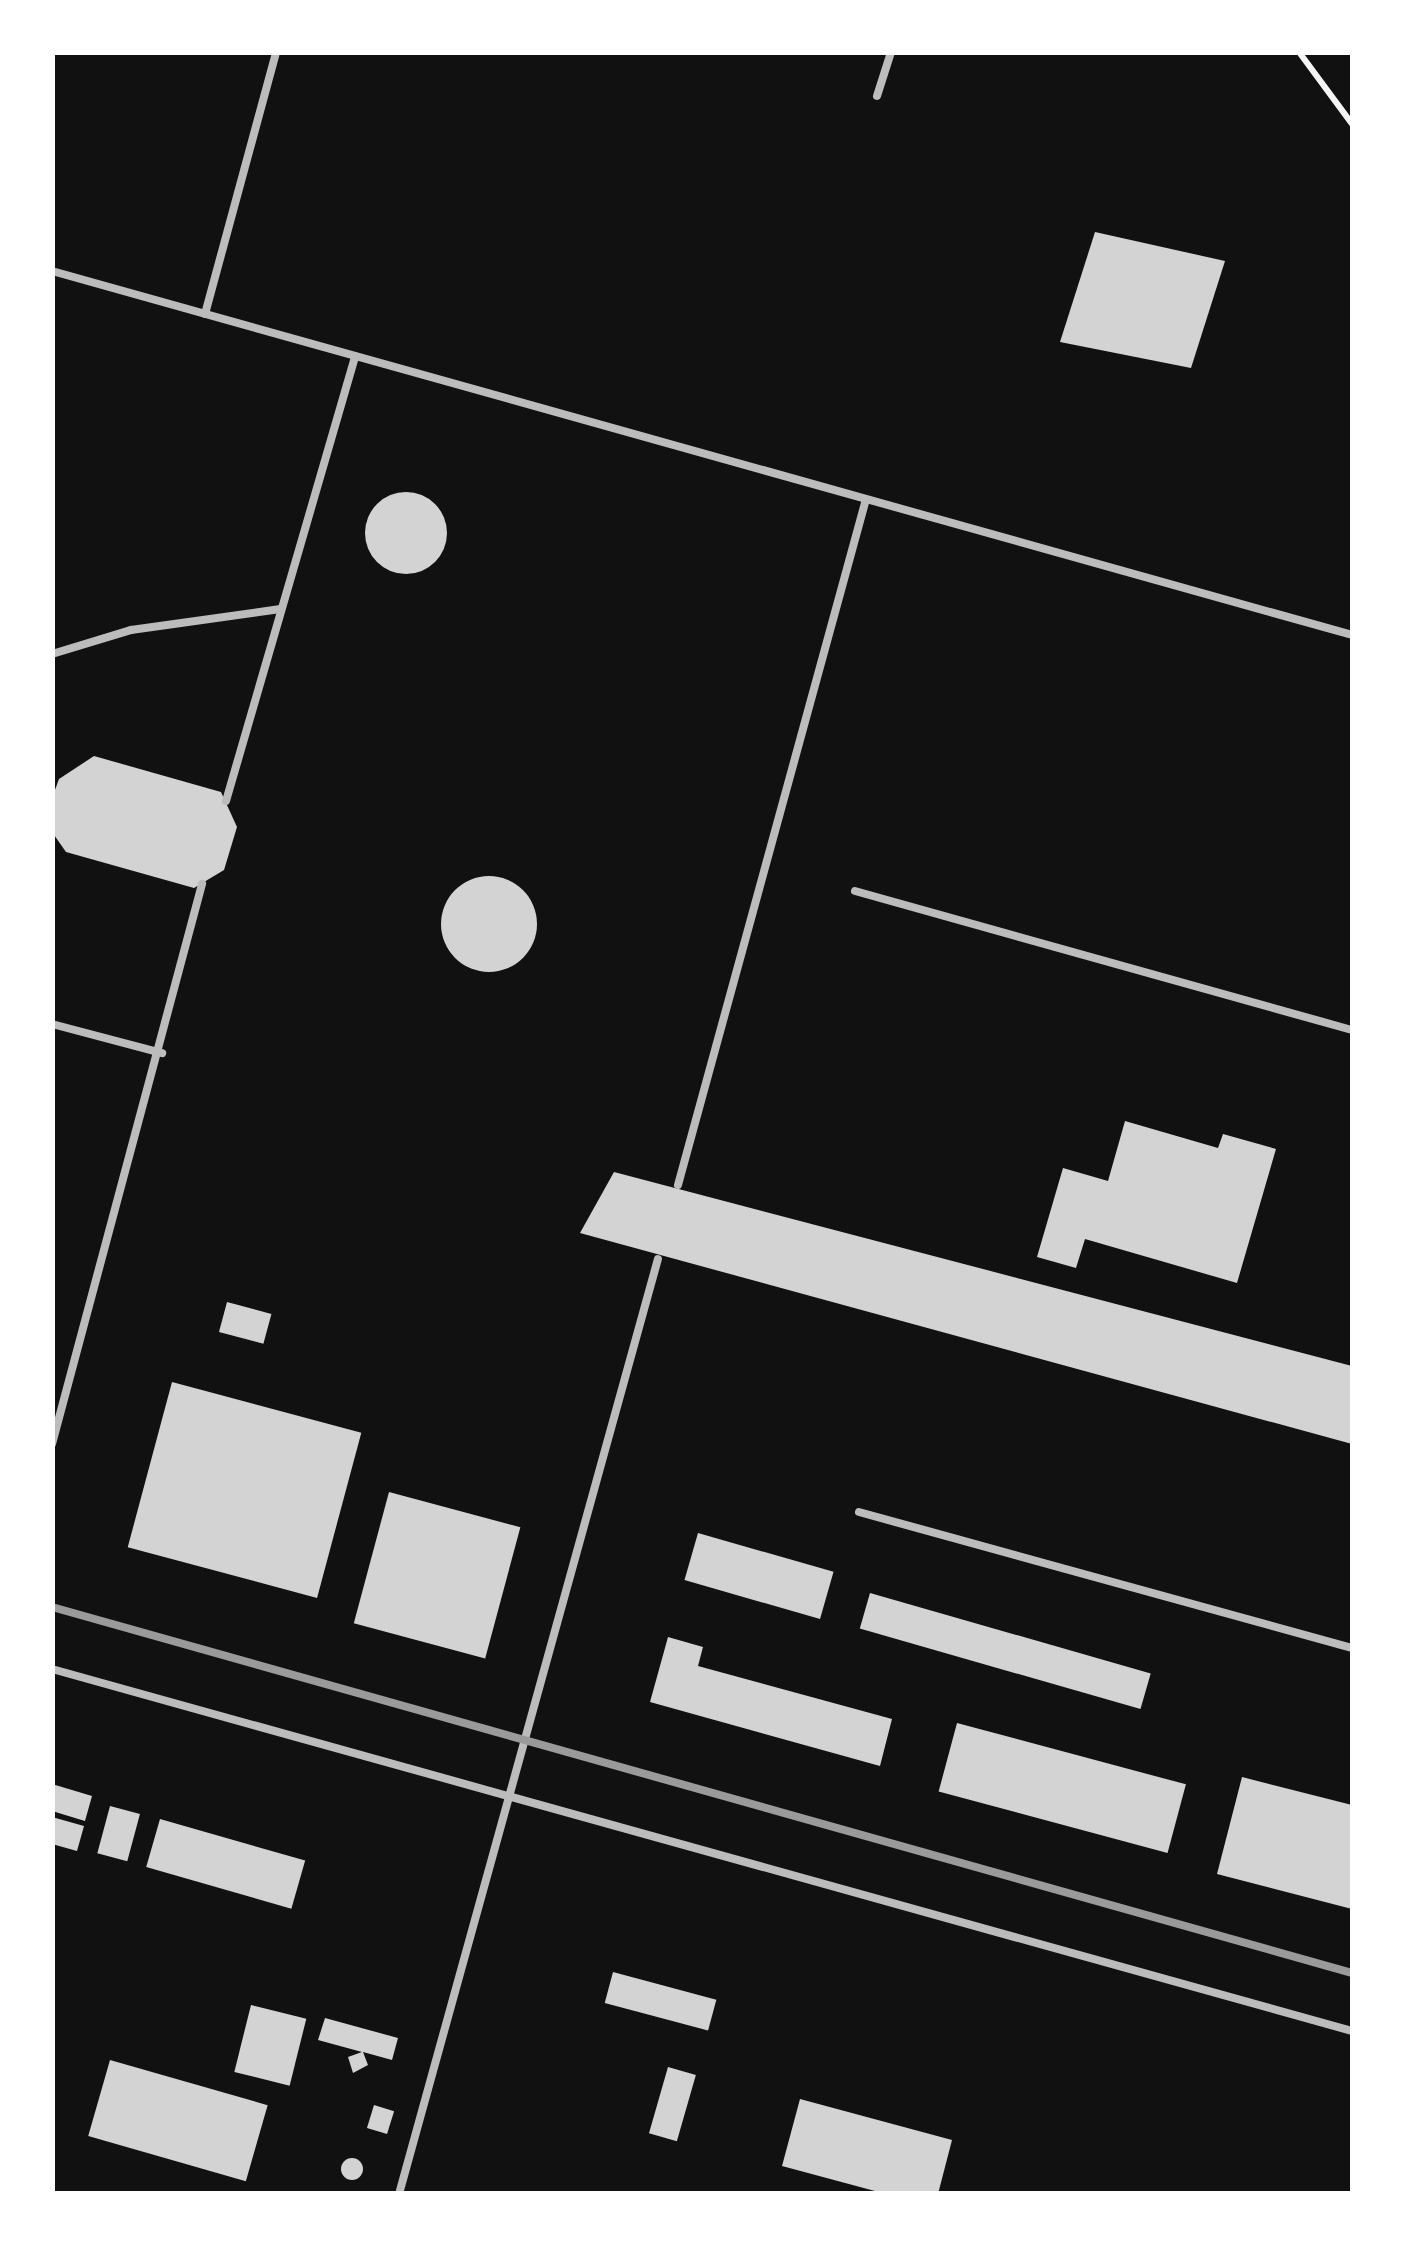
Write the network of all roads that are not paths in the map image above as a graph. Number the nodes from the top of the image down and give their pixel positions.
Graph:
1 (276, 52) edge
2 (891, 52) edge
3 (878, 96) dead end
4 (52, 271) edge
5 (205, 314) junction
6 (355, 356) junction
7 (866, 499) junction
8 (281, 610) junction
9 (1352, 635) edge
10 (52, 654) edge
11 (226, 801) dead end
12 (202, 884) dead end
13 (856, 891) dead end
14 (52, 1024) edge
15 (1352, 1030) edge
16 (162, 1053) junction
17 (678, 1184) dead end
18 (658, 1258) dead end
19 (52, 1444) edge
20 (860, 1512) dead end
21 (1352, 1648) edge
22 (52, 1669) edge
23 (507, 1796) junction
24 (1352, 2031) edge
25 (399, 2194) edge

1 - 5 lane
2 - 3 lane
4 - 5 lane
5 - 6 lane
6 - 7 lane
6 - 8 lane
7 - 9 lane
7 - 17 lane
8 - 10 lane
8 - 11 lane
12 - 16 lane
13 - 15 lane
14 - 16 lane
16 - 19 lane
18 - 23 lane
20 - 21 lane
22 - 23 lane
23 - 24 lane
23 - 25 lane

